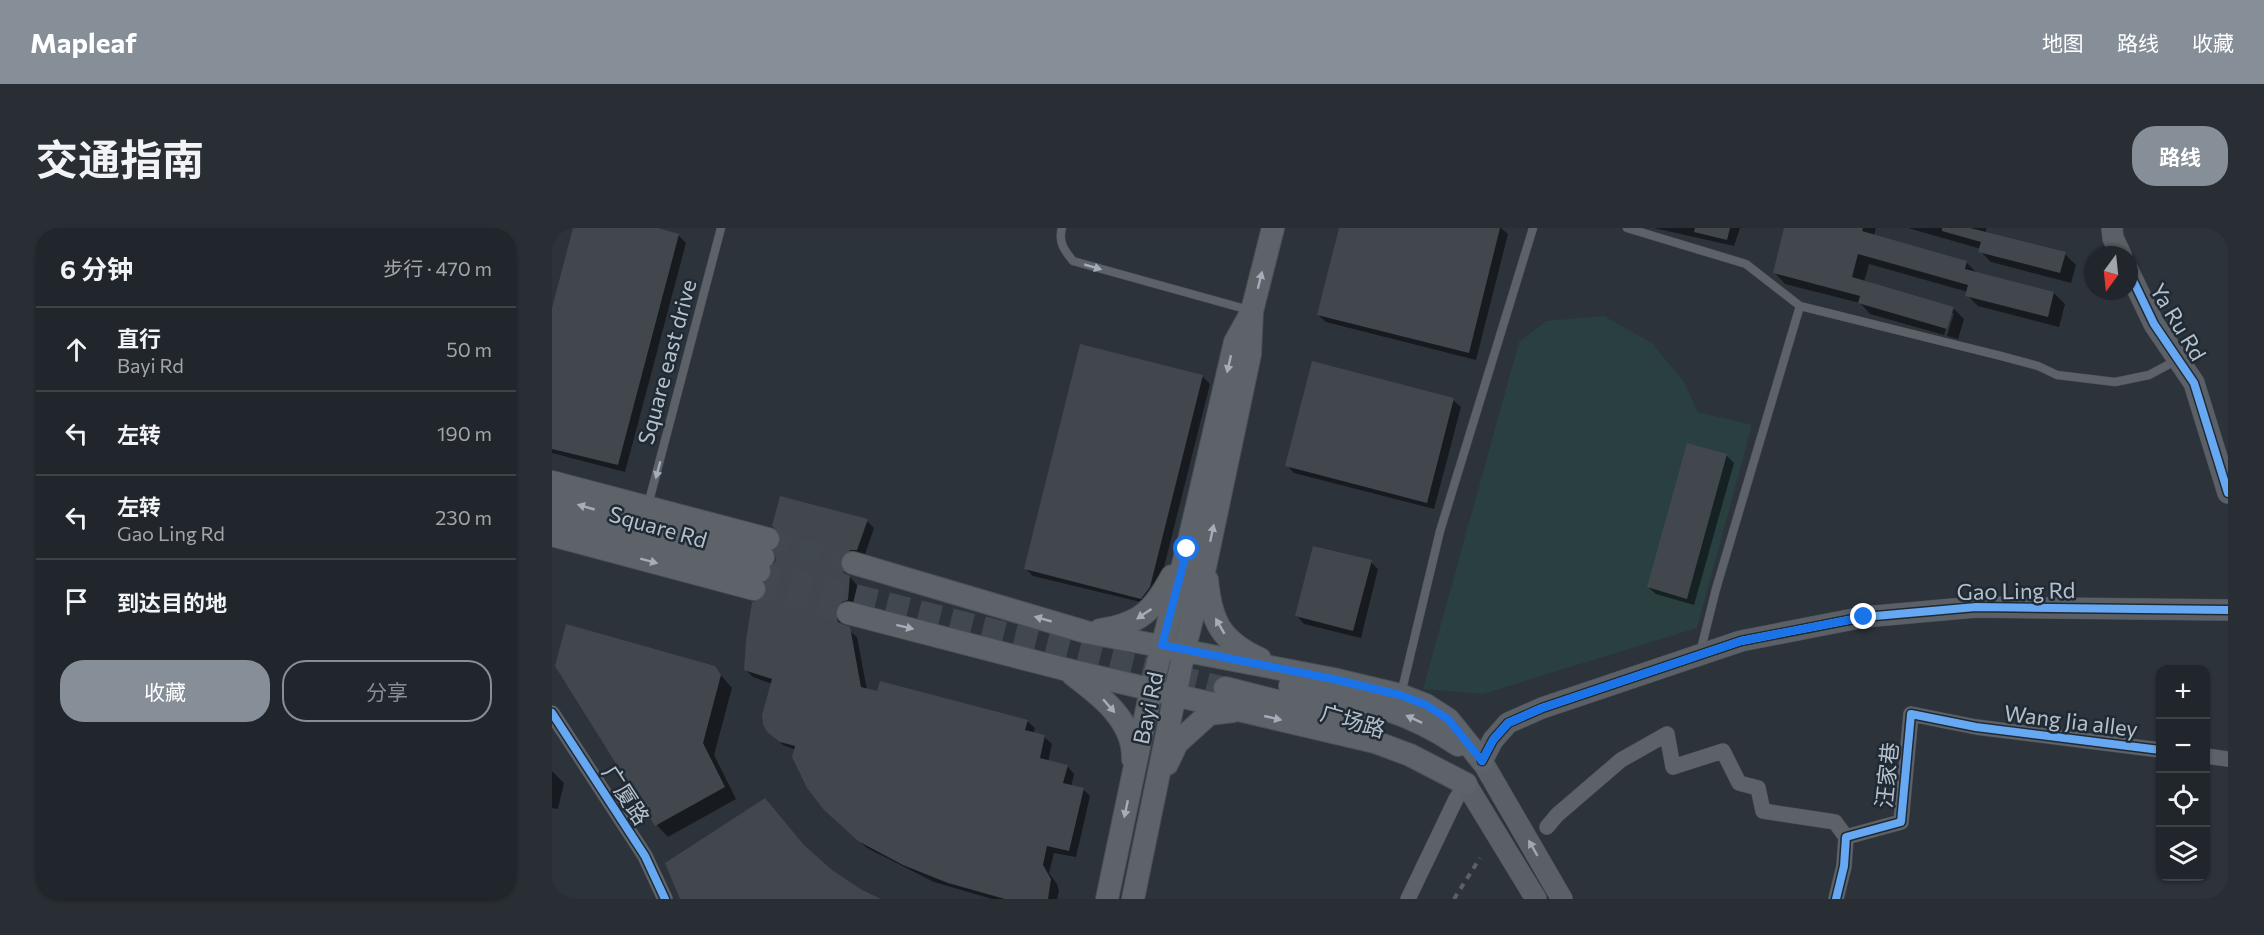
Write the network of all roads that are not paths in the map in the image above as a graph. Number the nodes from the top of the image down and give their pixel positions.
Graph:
1 (721, 228) edge
2 (1062, 228) edge
3 (1273, 228) edge
4 (1533, 228) edge
5 (1627, 228) edge
6 (2112, 228) edge
7 (2117, 246) edge
8 (2138, 291) edge
9 (1800, 306) junction
10 (1252, 311) junction
11 (2178, 360) junction
12 (552, 482) edge
13 (2228, 494) edge
14 (552, 498) edge
15 (648, 506) junction
16 (552, 519) edge
17 (552, 535) edge
18 (1187, 549) junction
19 (853, 563) tunnel mouth
20 (761, 564) junction
21 (1205, 567) junction
22 (2228, 610) edge
23 (848, 613) tunnel mouth
24 (1086, 632) junction
25 (1162, 645) junction
26 (1184, 651) junction
27 (1700, 654) junction
28 (1064, 669) junction
29 (1283, 670) junction
30 (1151, 690) junction
31 (1400, 695) junction
32 (1174, 696) junction
33 (1238, 710) junction
34 (552, 713) edge
35 (2156, 750) edge
36 (2210, 757) edge
37 (2228, 759) edge
38 (1482, 761) junction
39 (1132, 783) junction
40 (1156, 784) junction
41 (1466, 784) junction
42 (1547, 827) dead end
43 (1846, 837) junction
44 (664, 899) edge
45 (1107, 899) edge
46 (1133, 899) edge
47 (1408, 899) edge
48 (1536, 899) edge
49 (1562, 899) edge
50 (1836, 899) edge

1 -> 15 lane, Square east drive
2 -> 10 lane
10 -> 3 main road, Bayi Rd
4 - 31 lane
5 - 9 lane
6 - 7 street
8 - 11 street, Ya Ru Rd
9 - 11 lane
9 - 27 lane
10 -> 18 main road, Bayi Rd
21 -> 10 main road, Bayi Rd
11 - 13 street, Ya Ru Rd
12 - 15 main road
20 -> 14 main road, Square Rd
15 - 20 main road
16 - 20 main road
17 -> 20 main road
18 -> 24 main road
18 - 25 main road, Bayi Rd
24 -> 19 main road
21 - 26 main road, Bayi Rd
29 -> 21 main road
22 - 27 street, Gao Ling Rd
23 -> 28 main road
24 - 25 main road
25 - 26 main road
25 - 30 main road, Bayi Rd
26 - 29 main road
26 - 32 main road, Bayi Rd
27 - 38 street, Gao Ling Rd
28 - 30 main road
28 -> 39 main road
29 - 31 main road
30 - 32 main road
30 - 39 main road, Bayi Rd
31 - 38 main road
32 - 33 main road
32 - 40 main road, Bayi Rd
33 - 40 main road
33 -> 41 main road
34 - 44 street, 广厦路
35 - 43 street, Wang Jia alley
36 - 37 street
38 -> 41 main road, 广场路
49 -> 38 street
39 -> 45 main road, Bayi Rd
40 - 46 main road, Bayi Rd
41 - 47 street
41 - 48 street
42 - 43 street
43 - 50 street

